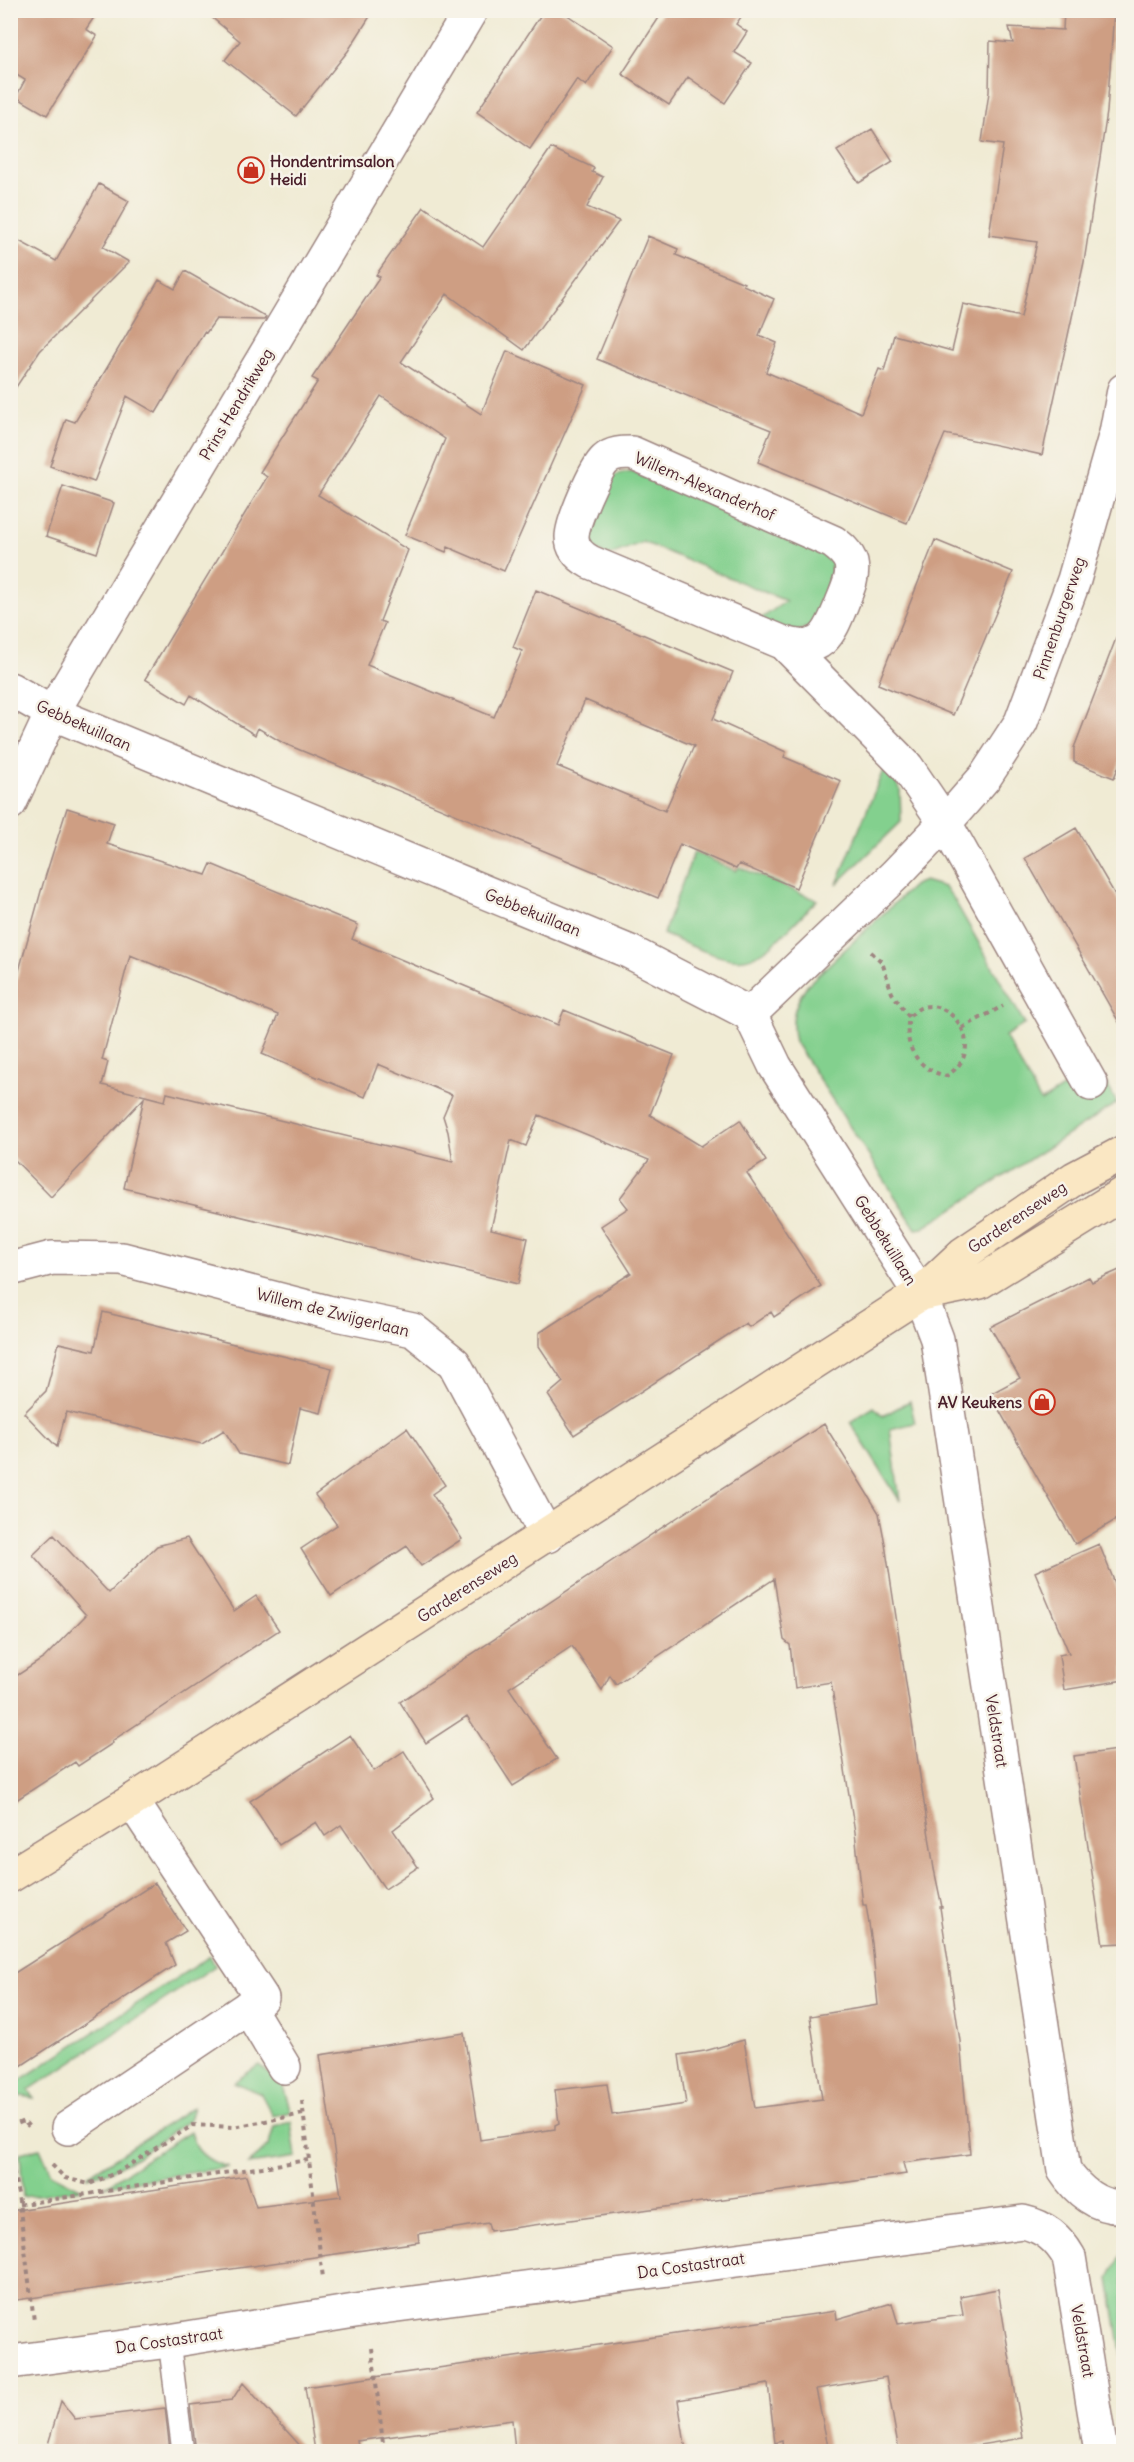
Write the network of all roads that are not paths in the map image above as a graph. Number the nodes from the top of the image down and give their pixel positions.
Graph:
1 (471, 10) edge
2 (1124, 390) edge
3 (784, 643) junction
4 (10, 689) edge
5 (52, 713) junction
6 (10, 803) edge
7 (945, 823) junction
8 (750, 1014) junction
9 (1090, 1084) dead end
10 (1124, 1152) edge
11 (1124, 1193) edge
12 (10, 1269) edge
13 (920, 1294) junction
14 (547, 1536) junction
15 (132, 1801) junction
16 (10, 1876) edge
17 (248, 2007) junction
18 (284, 2067) road end
19 (68, 2128) dead end
20 (1124, 2206) edge
21 (1053, 2236) joint
22 (169, 2341) junction
23 (24, 2360) edge
24 (183, 2451) edge
25 (1101, 2451) edge

1 - 5 street, Prins Hendrikweg
2 - 7 street, Pinnenburgerweg
3 - 3 street, Willem-Alexanderhof
3 - 7 street, Willem-Alexanderhof
4 - 5 street, Gebbekuillaan
5 - 6 street, Prins Hendrikweg
5 - 8 street, Gebbekuillaan
7 - 8 street, Pinnenburgerweg
7 - 9 street
8 - 13 street, Gebbekuillaan
10 - 13 main road, Garderenseweg
11 - 13 main road, Garderenseweg
12 - 14 street, Willem de Zwijgerlaan
13 - 14 main road, Garderenseweg
13 - 20 street, Veldstraat
14 - 15 main road, Garderenseweg
15 - 16 main road, Garderenseweg
15 - 17 street
17 - 18 street
17 - 19 street
21 - 22 street, Da Costastraat
21 - 25 street, Veldstraat
22 - 23 street, Da Costastraat
22 - 24 lane

